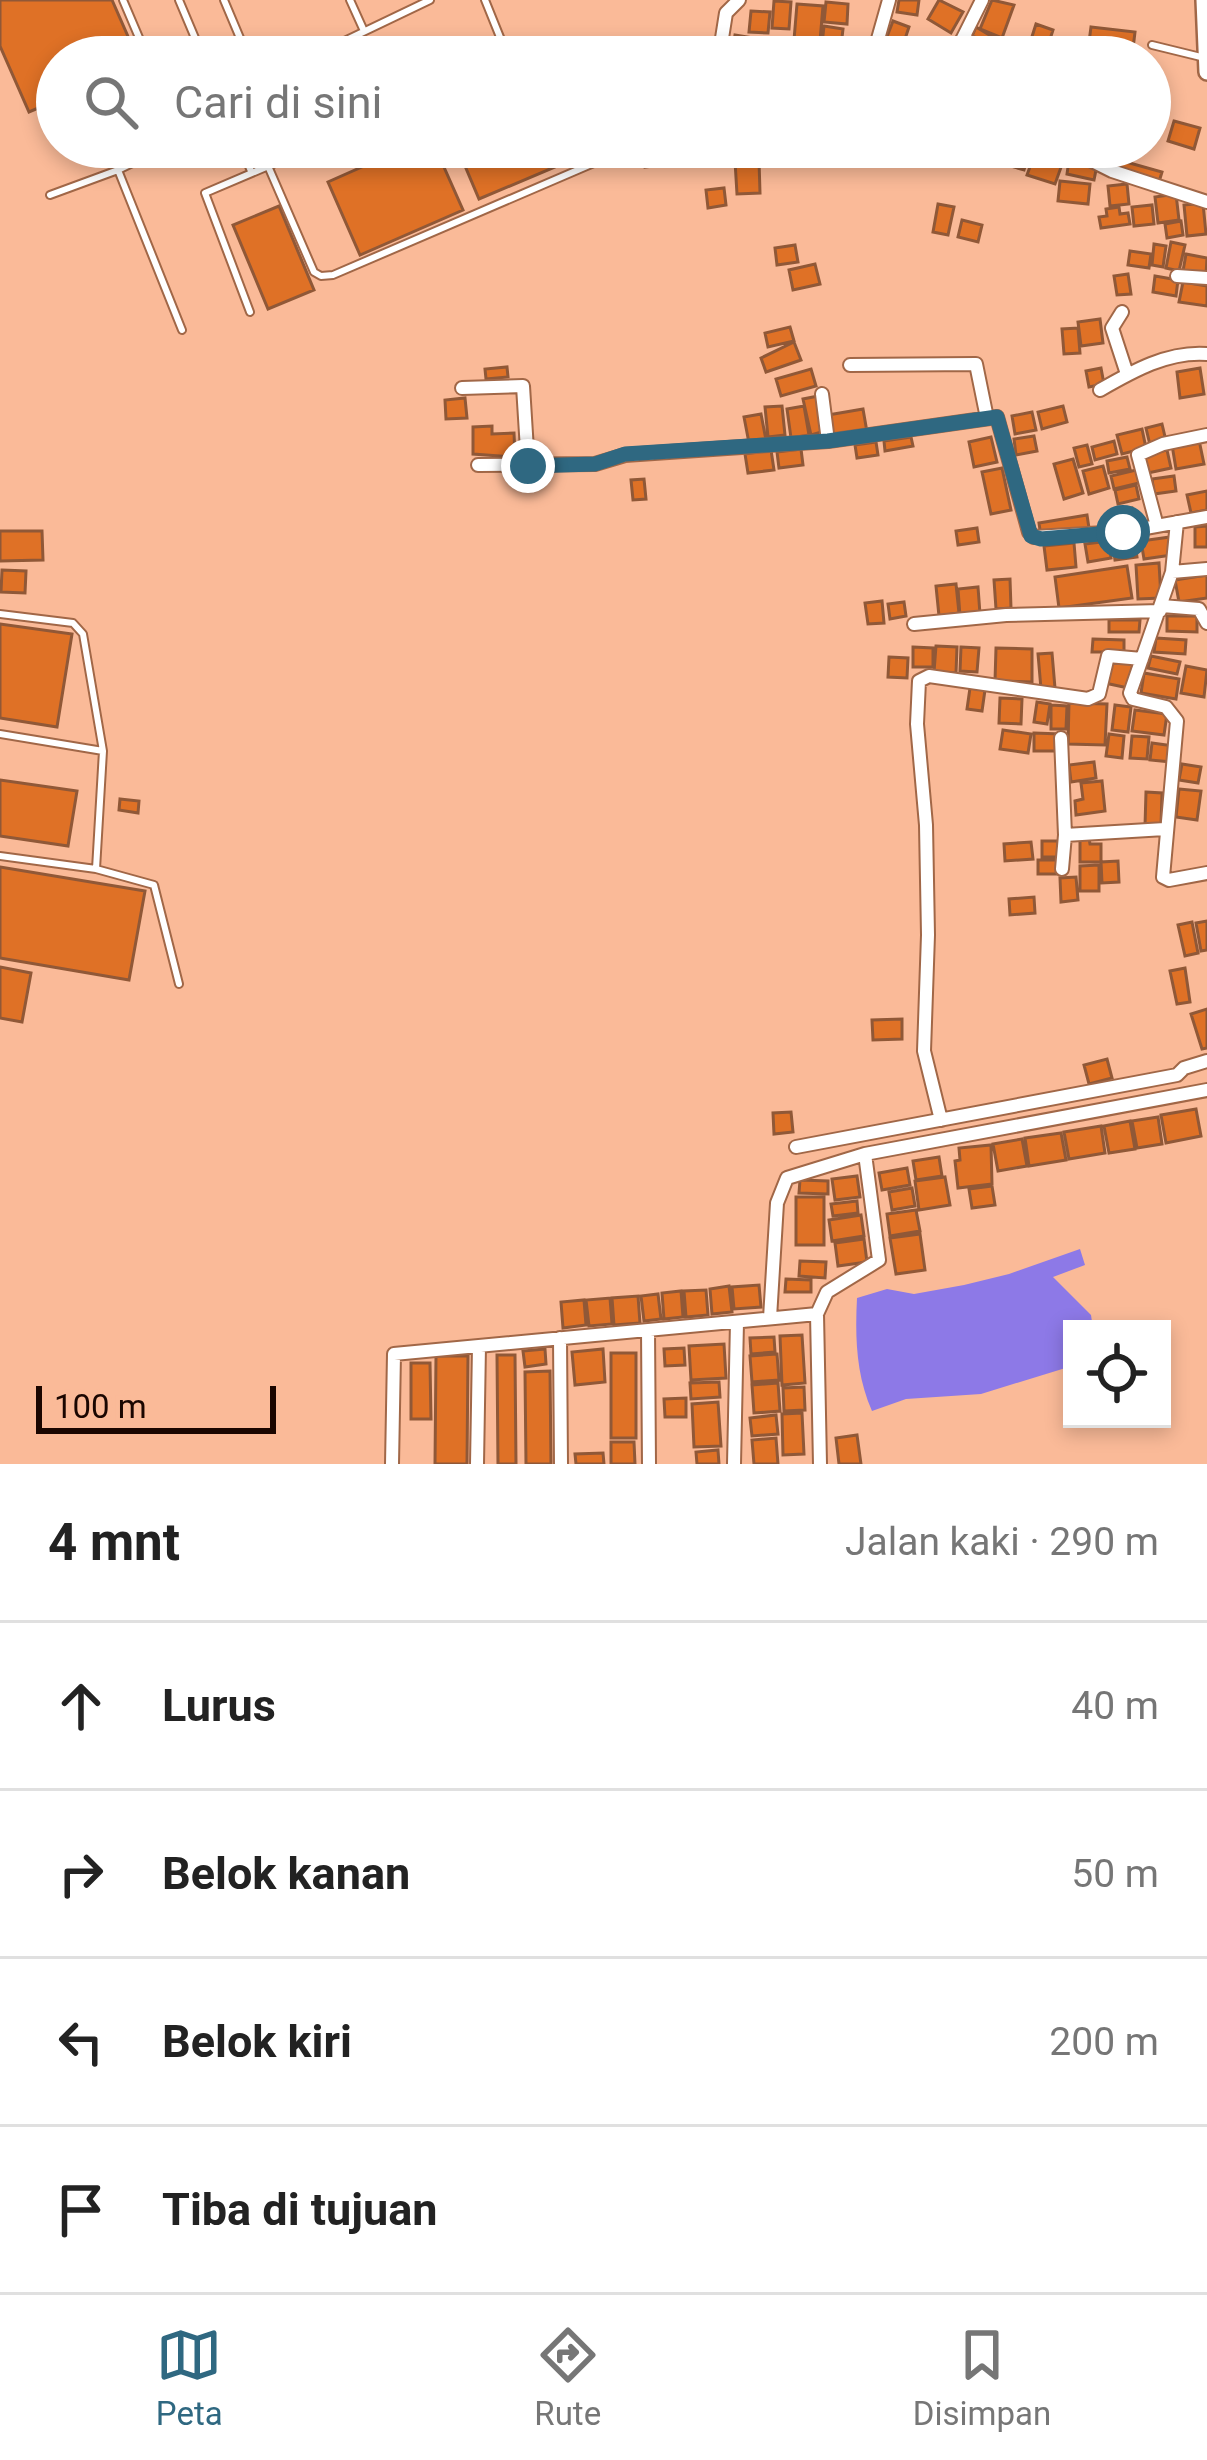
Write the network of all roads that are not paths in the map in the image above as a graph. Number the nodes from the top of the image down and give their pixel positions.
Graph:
1 (123, 0) edge
2 (179, 0) edge
3 (224, 0) edge
4 (350, 0) edge
5 (430, 0) edge
6 (485, 0) edge
7 (739, 0) edge
8 (890, 0) edge
9 (982, 0) edge
10 (1204, 0) edge
11 (364, 32) junction
12 (138, 36) edge
13 (194, 36) edge
14 (239, 36) edge
15 (356, 36) edge
16 (500, 36) edge
17 (722, 36) edge
18 (879, 36) edge
19 (964, 36) edge
20 (1171, 52) edge
21 (1206, 65) edge
22 (122, 168) edge
23 (250, 168) edge
24 (261, 168) edge
25 (269, 168) edge
26 (582, 168) edge
27 (1110, 168) edge
28 (118, 170) junction
29 (251, 171) junction
30 (50, 195) dead end
31 (1207, 202) edge
32 (1177, 276) dead end
33 (1207, 278) edge
34 (250, 312) dead end
35 (1122, 312) dead end
36 (182, 330) dead end
37 (1207, 354) edge
38 (850, 364) dead end
39 (1127, 374) junction
40 (462, 388) dead end
41 (1100, 390) dead end
42 (822, 394) dead end
43 (987, 418) junction
44 (1207, 435) edge
45 (828, 441) junction
46 (478, 466) dead end
47 (528, 466) junction
48 (1207, 517) edge
49 (1177, 522) junction
50 (1157, 526) junction
51 (1207, 569) edge
52 (1172, 572) junction
53 (1161, 609) junction
54 (0, 614) edge
55 (914, 623) dead end
56 (1207, 623) edge
57 (1142, 659) junction
58 (0, 734) edge
59 (1060, 738) dead end
60 (103, 751) junction
61 (1166, 829) junction
62 (1064, 835) junction
63 (0, 856) edge
64 (96, 869) junction
65 (1062, 869) dead end
66 (1207, 873) edge
67 (179, 984) dead end
68 (1207, 1061) edge
69 (1178, 1075) junction
70 (1207, 1090) edge
71 (1178, 1094) junction
72 (941, 1120) junction
73 (796, 1148) dead end
74 (865, 1154) junction
75 (817, 1314) junction
76 (770, 1318) junction
77 (737, 1322) junction
78 (648, 1330) junction
79 (560, 1338) junction
80 (479, 1346) junction
81 (392, 1464) edge
82 (477, 1464) edge
83 (562, 1464) edge
84 (649, 1464) edge
85 (734, 1464) edge
86 (820, 1464) edge

1 - 12 lane
2 - 13 lane
3 - 14 lane
4 - 11 lane
5 - 11 lane
6 - 16 lane
7 - 17 street
8 - 18 street
9 - 19 street
10 - 21 street
11 - 15 lane
20 - 21 lane
22 - 28 lane
23 - 29 lane
24 - 29 lane
25 - 26 lane
27 - 31 street
28 - 30 lane
28 - 36 lane
29 - 34 lane
32 - 33 street
35 - 39 street
37 - 39 street
38 - 43 street
39 - 41 street
40 - 47 street
42 - 45 street
43 - 45 street
43 - 50 street
44 - 50 street
45 - 47 street
46 - 47 street
48 - 49 street
49 - 50 street
49 - 52 street
51 - 52 street
52 - 53 street
53 - 55 street
53 - 56 street
53 - 57 street
54 - 60 lane
57 - 61 street
57 - 72 street
58 - 60 lane
59 - 62 street
60 - 64 lane
61 - 62 street
61 - 66 street
62 - 65 street
63 - 64 lane
64 - 67 lane
68 - 69 street
69 - 71 street
69 - 72 street
70 - 71 street
71 - 74 street
72 - 73 street
74 - 75 street
74 - 76 street
75 - 76 street
75 - 86 street
76 - 77 street
77 - 78 street
77 - 85 street
78 - 79 street
78 - 84 street
79 - 80 street
79 - 83 street
80 - 81 street
80 - 82 street

